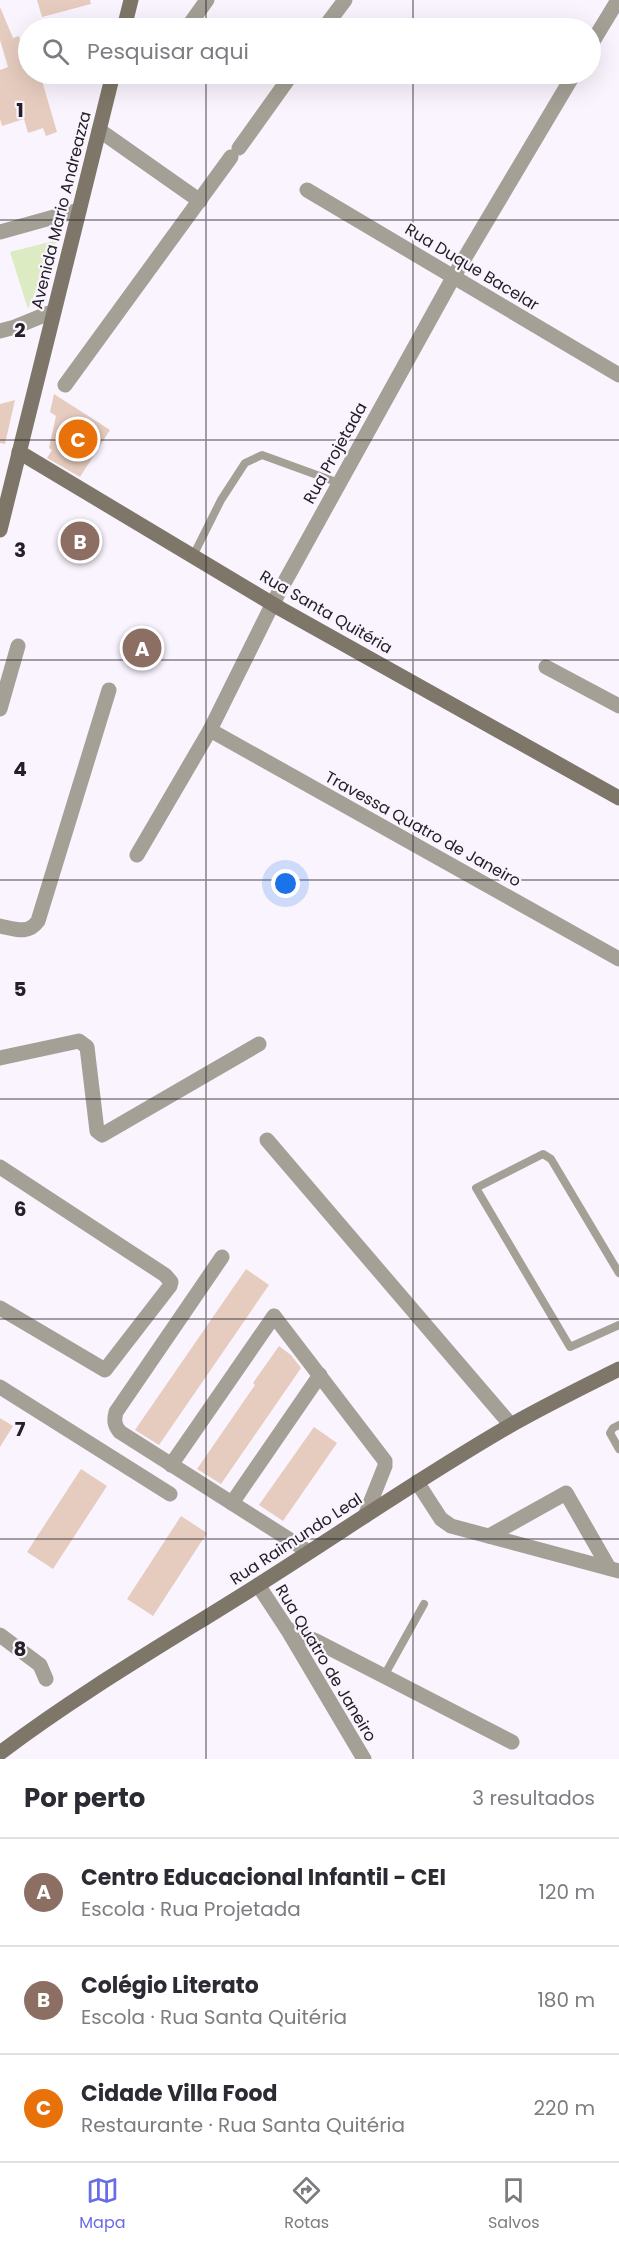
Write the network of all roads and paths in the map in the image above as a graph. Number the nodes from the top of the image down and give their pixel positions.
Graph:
1 (131, 0) edge
2 (207, 0) edge
3 (345, 0) edge
4 (618, 0) edge
5 (126, 18) edge
6 (194, 18) edge
7 (332, 18) edge
8 (601, 29) edge
9 (110, 84) edge
10 (285, 84) edge
11 (568, 84) edge
12 (99, 130) junction
13 (307, 190) dead end
14 (200, 201) junction
15 (79, 210) junction
16 (0, 232) edge
17 (454, 276) junction
18 (54, 311) junction
19 (0, 331) edge
20 (619, 375) edge
21 (65, 385) dead end
22 (19, 452) junction
23 (339, 483) junction
24 (2, 510) edge
25 (0, 530) edge
26 (193, 556) junction
27 (273, 603) junction
28 (18, 646) dead end
29 (546, 667) dead end
30 (109, 690) dead end
31 (619, 706) edge
32 (0, 709) edge
33 (210, 730) junction
34 (619, 798) edge
35 (137, 855) dead end
36 (0, 926) edge
37 (619, 959) edge
38 (259, 1044) dead end
39 (0, 1058) edge
40 (267, 1140) dead end
41 (0, 1167) edge
42 (222, 1257) dead end
43 (619, 1273) edge
44 (0, 1308) edge
45 (619, 1325) edge
46 (619, 1369) edge
47 (320, 1375) junction
48 (0, 1387) edge
49 (510, 1425) junction
50 (619, 1425) edge
51 (619, 1449) edge
52 (171, 1465) junction
53 (417, 1482) junction
54 (170, 1494) dead end
55 (232, 1503) junction
56 (365, 1516) junction
57 (489, 1536) junction
58 (309, 1552) junction
59 (614, 1570) edge
60 (258, 1585) junction
61 (423, 1604) dead end
62 (286, 1629) junction
63 (0, 1635) edge
64 (384, 1676) junction
65 (46, 1678) dead end
66 (512, 1742) dead end
67 (0, 1753) edge
68 (364, 1759) edge

1 - 5 street
2 - 6 street
3 - 7 street
4 - 8 street
9 - 12 street, Avenida Mario Andreazza
10 - 14 street
11 - 17 street, Rua Projetada
12 - 14 street
12 - 15 street, Avenida Mario Andreazza
13 - 17 street, Rua Duque Bacelar
14 - 21 street
15 - 16 street
15 - 18 street, Avenida Mario Andreazza
17 - 20 street, Rua Duque Bacelar
17 - 23 street, Rua Projetada
18 - 19 street
18 - 22 street, Avenida Mario Andreazza
22 - 24 street, Avenida Mario Andreazza
22 - 26 street, Rua Santa Quitéria
23 - 26 lane
23 - 27 street, Rua Projetada
24 - 25 street, Avenida Mario Andreazza
26 - 27 street, Rua Santa Quitéria
27 - 33 street, Rua Projetada
27 - 34 street, Rua Santa Quitéria
28 - 32 street
29 - 31 street
30 - 36 street
33 - 35 street, Rua Projetada
33 - 37 street, Travessa Quatro de Janeiro
38 - 39 street
40 - 49 street
41 - 44 street
42 - 52 street
43 - 45 lane
46 - 49 street, Rua Raimundo Leal
47 - 52 street
47 - 55 street
47 - 56 street
48 - 54 street
49 - 53 street, Rua Raimundo Leal
50 - 51 lane
52 - 55 street
53 - 56 street, Rua Raimundo Leal
53 - 57 street
55 - 58 street
56 - 58 street, Rua Raimundo Leal
57 - 59 street
57 - 59 street
58 - 60 street, Rua Raimundo Leal
60 - 62 street, Rua Quatro de Janeiro
60 - 67 street, Rua Raimundo Leal
61 - 64 lane
62 - 64 street
62 - 68 street, Rua Quatro de Janeiro
63 - 65 street
64 - 66 street

